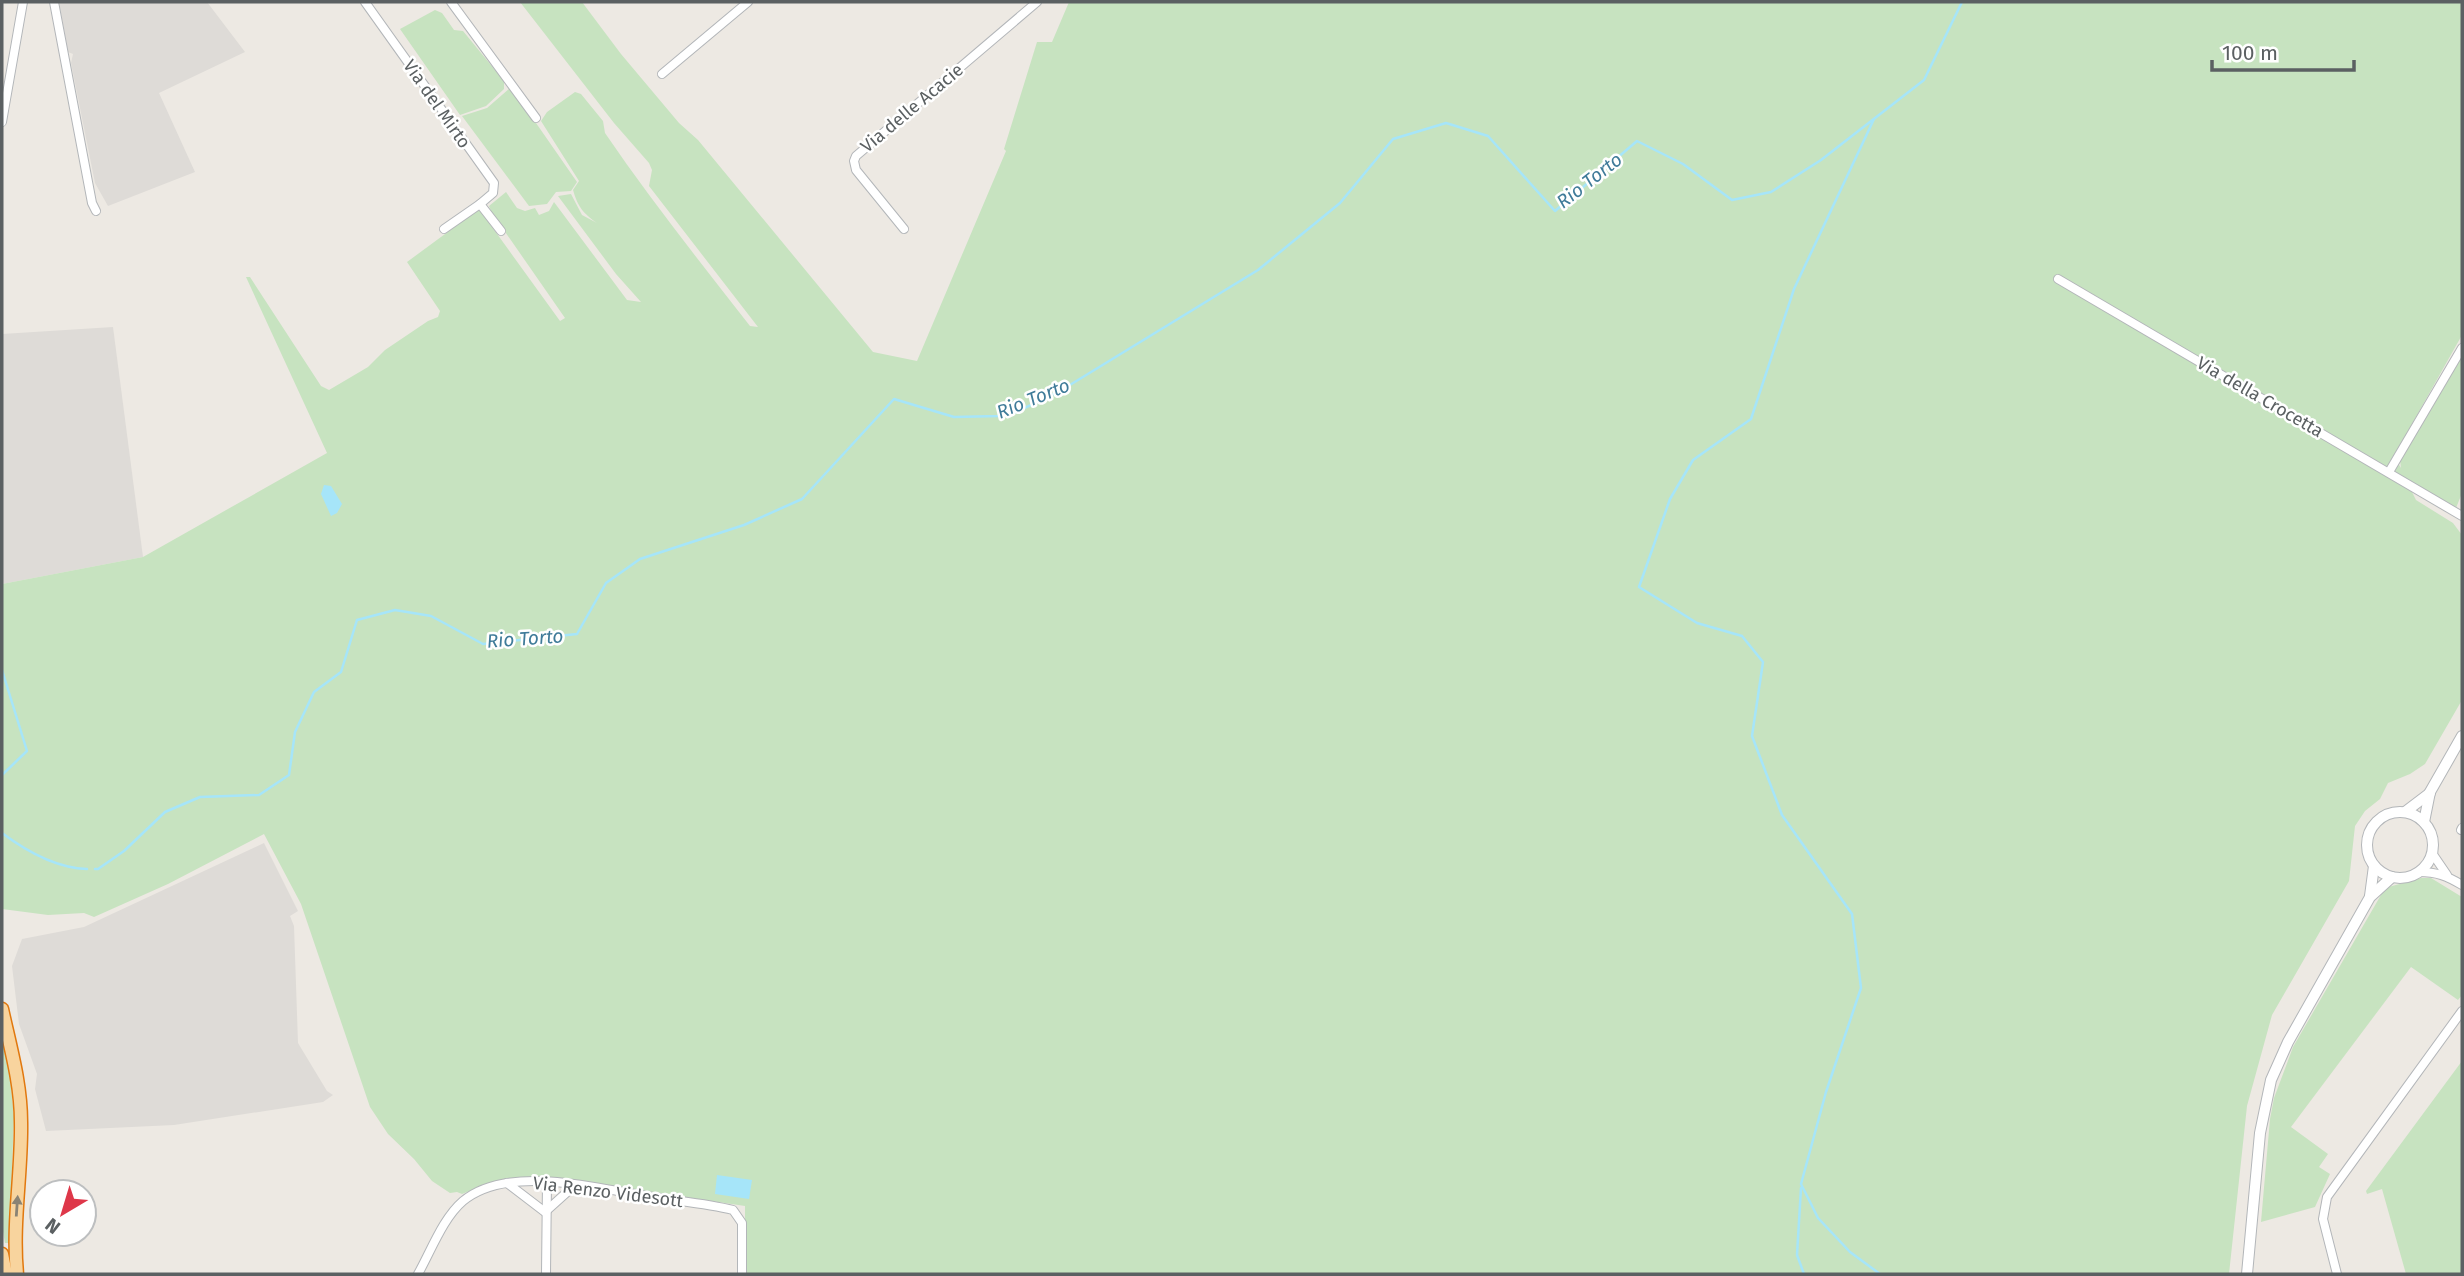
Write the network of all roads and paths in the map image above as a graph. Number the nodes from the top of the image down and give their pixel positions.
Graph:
1 (23, 2) edge
2 (54, 2) edge
3 (365, 2) edge
4 (451, 2) edge
5 (748, 2) edge
6 (1037, 2) edge
7 (662, 74) dead end
8 (536, 118) dead end
9 (2, 122) edge
10 (480, 204) junction
11 (96, 211) dead end
12 (444, 229) dead end
13 (904, 229) dead end
14 (501, 231) dead end
15 (2058, 279) dead end
16 (2462, 348) edge
17 (2389, 472) junction
18 (2462, 516) edge
19 (2462, 736) edge
20 (2430, 792) junction
21 (2405, 812) junction
22 (2424, 822) junction
23 (2432, 853) junction
24 (2374, 866) junction
25 (2419, 872) junction
26 (2446, 875) junction
27 (2392, 877) junction
28 (2462, 885) edge
29 (2370, 897) junction
30 (2, 1009) edge
31 (2462, 1011) edge
32 (547, 1182) junction
33 (507, 1183) junction
34 (575, 1185) junction
35 (545, 1212) junction
36 (2, 1254) edge
37 (6, 1274) edge
38 (17, 1274) edge
39 (418, 1274) edge
40 (546, 1274) edge
41 (743, 1274) edge
42 (2247, 1274) edge
43 (2337, 1274) edge

1 - 9 street
2 - 11 street
3 - 10 street, Via del Mirto
4 - 8 street
5 - 7 street
6 - 13 street, Via delle Acacie
10 - 12 street
10 - 14 street
15 - 17 street, Via della Crocetta
16 - 17 street
17 - 18 street, Via della Crocetta
19 - 20 street
20 - 21 street
20 - 22 street
21 - 22 street
21 - 24 street
22 - 23 street
23 - 25 street
23 - 26 street
24 - 27 street
24 - 29 street
25 - 26 street
25 - 27 street
26 - 28 street
27 - 29 street
29 - 42 street
38 -> 30 highway
31 - 43 street
32 - 33 street, Via Renzo Videsott
32 - 34 street, Via Renzo Videsott
32 - 35 street
33 - 35 street
33 - 39 street, Via Renzo Videsott
34 - 35 street
34 - 41 street, Via Renzo Videsott
35 - 40 street
36 - 37 highway

